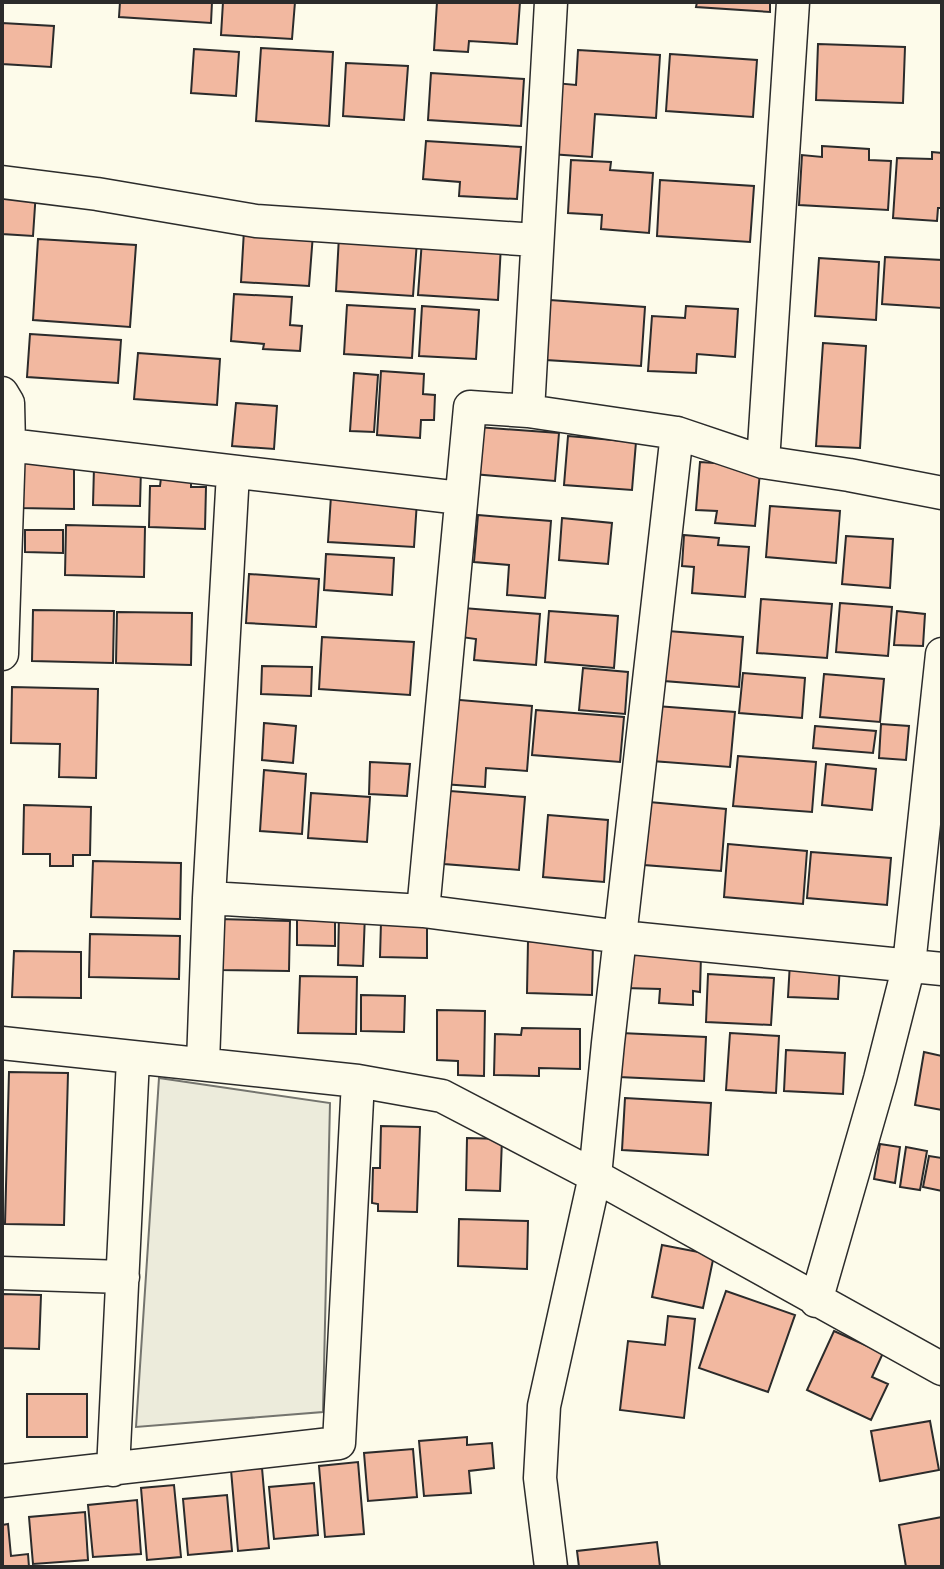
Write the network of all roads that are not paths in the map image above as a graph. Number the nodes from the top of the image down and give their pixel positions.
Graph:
1 (551, 2) edge
2 (793, 2) edge
3 (2, 182) edge
4 (536, 240) junction
5 (2, 393) edge
6 (528, 411) junction
7 (677, 433) junction
8 (763, 462) junction
9 (6, 466) edge
10 (233, 473) junction
11 (942, 493) edge
12 (460, 498) junction
13 (2, 654) edge
14 (942, 654) edge
15 (209, 898) junction
16 (423, 911) junction
17 (621, 937) junction
18 (909, 965) junction
19 (942, 969) edge
20 (2, 1043) edge
21 (133, 1059) junction
22 (203, 1063) junction
23 (358, 1081) junction
24 (595, 1176) junction
25 (2, 1273) edge
26 (123, 1277) junction
27 (816, 1301) junction
28 (942, 1369) edge
29 (113, 1470) junction
30 (2, 1481) edge
31 (551, 1567) edge

1 - 4 street
2 - 8 street
3 - 4 street
4 - 6 street
5 - 9 street
6 - 7 street
6 - 12 street
7 - 8 street
7 - 17 street
8 - 11 street
9 - 10 street
9 - 13 street
10 - 12 street
10 - 15 street
12 - 16 street
14 - 18 street
15 - 16 street
15 - 22 street
16 - 17 street
17 - 18 street
17 - 24 street
18 - 19 street
18 - 27 street
20 - 21 street
21 - 22 street
21 - 26 street
22 - 23 street
23 - 24 street
23 - 29 street
24 - 27 street
24 - 31 street
25 - 26 street
26 - 29 street
27 - 28 street
29 - 30 street

